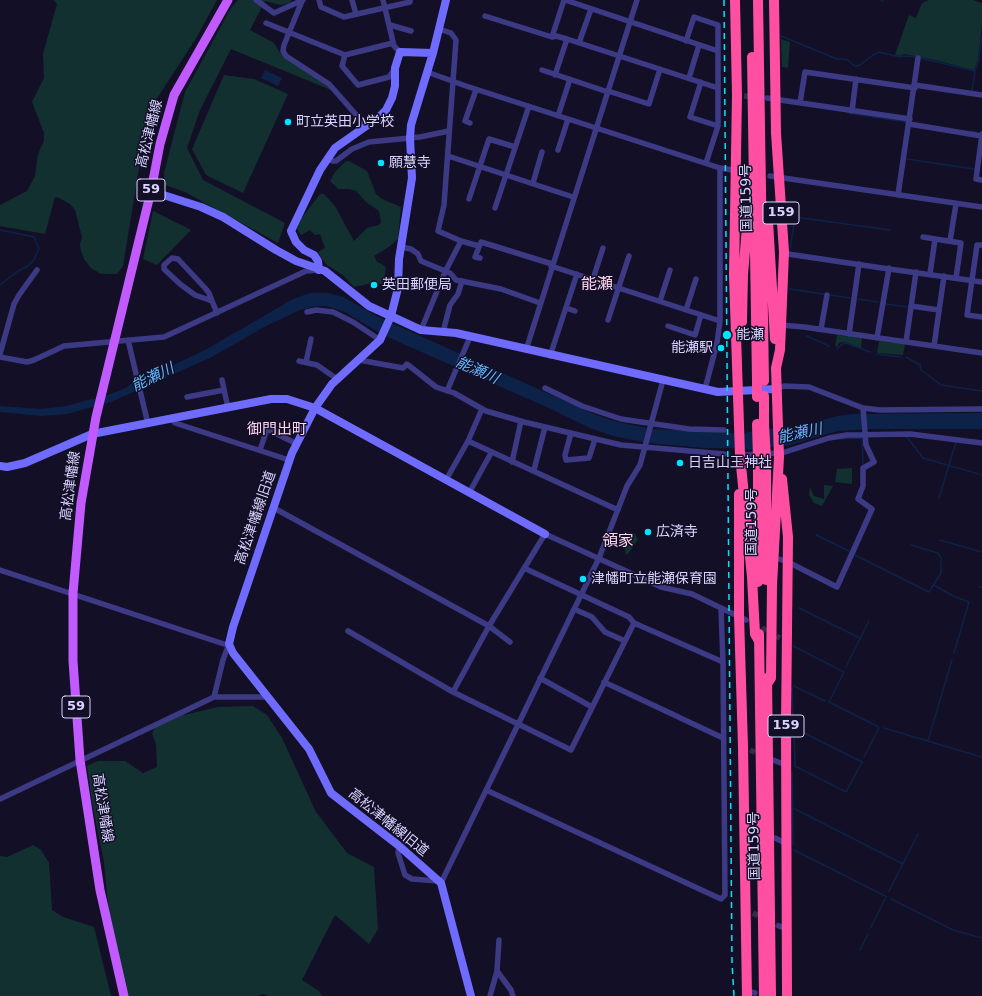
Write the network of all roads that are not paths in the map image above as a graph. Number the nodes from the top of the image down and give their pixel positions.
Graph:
1 (228, 0) edge
2 (256, 0) edge
3 (303, 0) edge
4 (319, 0) edge
5 (352, 0) edge
6 (383, 0) edge
7 (410, 0) edge
8 (446, 0) edge
9 (564, 0) edge
10 (637, 0) edge
11 (735, 0) edge
12 (751, 0) edge
13 (758, 0) edge
14 (774, 0) edge
15 (385, 7) junction
16 (591, 9) junction
17 (356, 14) junction
18 (485, 16) dead end
19 (266, 23) dead end
20 (630, 23) junction
21 (390, 25) junction
22 (439, 29) junction
23 (411, 31) dead end
24 (289, 32) junction
25 (552, 37) junction
26 (567, 39) junction
27 (686, 41) junction
28 (393, 43) junction
29 (579, 43) junction
30 (699, 45) junction
31 (718, 51) junction
32 (400, 52) junction
33 (433, 53) junction
34 (345, 55) junction
35 (618, 57) junction
36 (918, 58) dead end
37 (395, 68) junction
38 (542, 70) dead end
39 (660, 70) junction
40 (427, 72) junction
41 (555, 74) junction
42 (689, 78) junction
43 (570, 79) junction
44 (856, 79) junction
45 (454, 82) junction
46 (701, 82) junction
47 (915, 87) junction
48 (718, 88) junction
49 (476, 90) junction
50 (608, 91) junction
51 (982, 95) edge
52 (771, 99) junction
53 (800, 103) junction
54 (529, 106) junction
55 (852, 111) junction
56 (558, 116) junction
57 (568, 119) junction
58 (909, 122) junction
59 (470, 123) dead end
60 (366, 126) junction
61 (718, 126) junction
62 (596, 128) junction
63 (752, 128) junction
64 (449, 130) junction
65 (982, 135) edge
66 (410, 138) junction
67 (516, 147) junction
68 (558, 150) dead end
69 (542, 152) dead end
70 (448, 156) junction
71 (327, 158) junction
72 (706, 164) junction
73 (480, 166) junction
74 (760, 166) junction
75 (720, 168) junction
76 (740, 172) junction
77 (506, 175) junction
78 (774, 177) junction
79 (982, 180) edge
80 (533, 183) junction
81 (151, 192) junction
82 (898, 195) junction
83 (573, 197) junction
84 (469, 199) dead end
85 (956, 204) junction
86 (495, 208) dead end
87 (982, 208) edge
88 (923, 237) dead end
89 (935, 239) junction
90 (461, 241) junction
91 (950, 241) junction
92 (982, 245) edge
93 (479, 246) junction
94 (401, 247) junction
95 (603, 248) dead end
96 (783, 251) junction
97 (629, 256) dead end
98 (480, 258) dead end
99 (859, 264) junction
100 (552, 265) junction
101 (889, 268) junction
102 (37, 270) dead end
103 (319, 270) junction
104 (670, 270) dead end
105 (445, 272) junction
106 (916, 272) junction
107 (577, 274) junction
108 (930, 274) junction
109 (944, 276) junction
110 (956, 278) junction
111 (593, 279) junction
112 (696, 279) dead end
113 (973, 280) junction
114 (462, 282) junction
115 (982, 282) edge
116 (619, 288) junction
117 (827, 295) dead end
118 (212, 301) junction
119 (660, 301) junction
120 (540, 303) junction
121 (912, 306) junction
122 (566, 308) junction
123 (686, 310) junction
124 (939, 310) junction
125 (575, 311) dead end
126 (307, 312) dead end
127 (217, 313) junction
128 (701, 315) junction
129 (982, 317) edge
130 (391, 318) junction
131 (608, 320) dead end
132 (720, 321) junction
133 (781, 325) junction
134 (668, 326) dead end
135 (822, 329) junction
136 (421, 330) junction
137 (443, 332) junction
138 (849, 334) junction
139 (470, 337) junction
140 (312, 338) dead end
141 (877, 338) junction
142 (381, 339) junction
143 (128, 340) junction
144 (115, 341) junction
145 (906, 342) junction
146 (934, 346) junction
147 (526, 350) junction
148 (982, 353) edge
149 (0, 354) edge
150 (550, 356) junction
151 (0, 357) edge
152 (359, 360) junction
153 (299, 361) dead end
154 (306, 362) junction
155 (776, 368) junction
156 (338, 378) junction
157 (222, 380) dead end
158 (663, 380) junction
159 (761, 381) junction
160 (738, 382) junction
161 (546, 388) dead end
162 (705, 389) junction
163 (776, 389) junction
164 (224, 390) junction
165 (447, 391) junction
166 (739, 392) junction
167 (187, 397) dead end
168 (228, 408) junction
169 (315, 408) junction
170 (482, 409) junction
171 (863, 409) junction
172 (982, 410) edge
173 (172, 419) junction
174 (521, 421) junction
175 (148, 424) junction
176 (651, 424) junction
177 (545, 427) junction
178 (724, 430) dead end
179 (864, 433) junction
180 (92, 434) junction
181 (571, 434) junction
182 (595, 440) junction
183 (468, 441) junction
184 (982, 443) edge
185 (297, 444) junction
186 (646, 446) junction
187 (260, 450) junction
188 (490, 453) junction
189 (724, 454) dead end
190 (779, 454) junction
191 (740, 455) junction
192 (762, 458) junction
193 (289, 460) junction
194 (512, 462) junction
195 (0, 466) edge
196 (534, 470) junction
197 (446, 480) junction
198 (468, 493) junction
199 (274, 508) junction
200 (618, 510) junction
201 (545, 534) junction
202 (599, 558) junction
203 (783, 561) junction
204 (524, 568) junction
205 (0, 570) edge
206 (73, 593) junction
207 (582, 594) junction
208 (574, 609) junction
209 (721, 609) junction
210 (742, 618) junction
211 (634, 623) junction
212 (489, 626) junction
213 (348, 631) dead end
214 (625, 641) junction
215 (759, 641) junction
216 (510, 642) dead end
217 (228, 644) junction
218 (723, 662) junction
219 (540, 678) junction
220 (604, 682) junction
221 (767, 684) junction
222 (453, 692) junction
223 (214, 697) junction
224 (267, 697) junction
225 (592, 708) junction
226 (517, 724) junction
227 (723, 738) junction
228 (80, 760) junction
229 (773, 760) dead end
230 (786, 765) junction
231 (486, 790) junction
232 (0, 799) edge
233 (744, 821) junction
234 (755, 829) dead end
235 (775, 838) dead end
236 (787, 844) junction
237 (400, 847) junction
238 (439, 882) junction
239 (499, 940) dead end
240 (497, 971) junction
241 (753, 994) edge
242 (124, 996) edge
243 (471, 996) edge
244 (490, 996) edge
245 (513, 996) edge
246 (771, 996) edge
247 (787, 996) edge

1 - 81 main road, 高松津幡線 / 59
2 - 3 street
3 - 24 street
4 - 17 street
5 - 17 street
6 - 15 street
7 - 15 street
8 - 22 street, 高松津幡線旧道
9 - 16 street
9 - 25 street
10 - 20 street
11 - 76 highway, 159
12 - 63 highway, 国道159号 / 159
13 - 74 highway, 国道159号 / 159
14 - 52 highway, 159
15 - 17 street
15 - 21 street
16 - 20 street
16 - 29 street
18 - 25 street
19 - 24 street
20 - 27 street
20 - 35 street
21 - 23 street
21 - 28 street
22 - 33 street, 高松津幡線旧道
22 - 45 street
24 - 34 street
24 - 60 street
25 - 26 street
26 - 29 street
26 - 41 street
27 - 30 street
27 - 31 street
28 - 32 street
28 - 34 street
29 - 35 street
30 - 31 street
30 - 42 street
31 - 48 street
32 - 33 street
32 - 37 street
33 - 40 street, 高松津幡線旧道
34 - 37 street
35 - 39 street
35 - 50 street
36 - 47 street
37 - 60 street
38 - 41 street
39 - 42 street
39 - 50 street
40 - 45 street
40 - 66 street, 高松津幡線旧道
41 - 43 street
42 - 46 street
43 - 50 street
43 - 56 street
44 - 47 street
44 - 53 street
44 - 55 street
45 - 49 street
45 - 64 street
46 - 48 street
46 - 61 street
47 - 51 street
47 - 58 street
48 - 61 street
49 - 54 street
49 - 59 street
50 - 62 street
52 - 53 street
52 - 78 highway, 159
53 - 55 street
54 - 56 street
54 - 67 street
55 - 58 street
56 - 57 street
57 - 62 street
57 - 68 street
58 - 65 street
58 - 82 street
60 - 71 street
61 - 72 street
62 - 72 street
62 - 83 street
63 - 159 highway, 国道159号 / 159
63 - 160 highway, 159
64 - 66 street
64 - 70 street
65 - 79 street
66 - 71 street
66 - 94 street, 高松津幡線旧道
67 - 73 street
67 - 77 street
69 - 80 street
70 - 73 street
70 - 90 street
71 - 103 street
72 - 75 street
73 - 77 street
73 - 84 street
74 - 155 highway, 159
74 - 159 highway, 国道159号 / 159
75 - 76 street
75 - 132 street
76 - 160 highway, 159
77 - 80 street
77 - 86 street
78 - 82 street
78 - 96 highway, 159
80 - 83 street
81 - 103 street
81 - 144 main road, 高松津幡線 / 59
82 - 85 street
83 - 100 street
85 - 87 street
85 - 91 street
88 - 89 street
89 - 91 street
89 - 108 street
90 - 93 street
90 - 105 street
91 - 110 street
92 - 113 street
93 - 98 street
93 - 100 street
94 - 105 street
94 - 130 street, 高松津幡線旧道
95 - 111 street
96 - 99 street
96 - 133 highway, 159
97 - 116 street
99 - 101 street
99 - 138 street
100 - 107 street
100 - 120 street
101 - 106 street
101 - 141 street
102 - 149 street
103 - 127 street
103 - 130 street
104 - 119 street
105 - 114 street
105 - 136 street
106 - 108 street
106 - 121 street
107 - 111 street
107 - 122 street
108 - 109 street
109 - 110 street
109 - 124 street
110 - 113 street
111 - 116 street
112 - 123 street
113 - 115 street
113 - 129 street
114 - 120 street
114 - 137 street
116 - 119 street
116 - 131 street
117 - 135 street
118 - 118 street
118 - 127 street
119 - 123 street
120 - 147 street
121 - 124 street
121 - 145 street
122 - 125 street
122 - 150 street
123 - 128 street
124 - 146 street
126 - 142 street
127 - 143 street
128 - 132 street
128 - 134 street
130 - 136 street
130 - 142 street, 高松津幡線旧道
132 - 162 street
133 - 135 street
133 - 155 highway, 159
135 - 138 street
136 - 137 street
137 - 139 street
138 - 141 street
139 - 147 street
139 - 165 street
140 - 154 street
141 - 145 street
142 - 152 street, 高松津幡線旧道
143 - 144 street
143 - 175 street
144 - 151 street
144 - 180 main road, 高松津幡線 / 59
145 - 146 street
146 - 148 street
147 - 150 street
150 - 158 street
152 - 156 street, 高松津幡線旧道
152 - 165 street
153 - 154 street
154 - 156 street
155 - 163 highway, 159
156 - 169 street, 高松津幡線旧道
157 - 164 street
158 - 162 street
158 - 176 street
159 - 192 highway, 国道159号 / 159, bridge
160 - 166 highway, 159
161 - 176 street
162 - 166 street
163 - 166 street
163 - 171 street
163 - 190 highway, 159
164 - 167 street
164 - 168 street
165 - 170 street
166 - 191 highway, 159
168 - 169 street
168 - 173 street
169 - 185 street, 高松津幡線旧道
169 - 197 street
170 - 174 street
170 - 183 street
171 - 172 street
171 - 179 street
173 - 175 street
173 - 187 street
174 - 177 street
174 - 194 street
175 - 180 street
176 - 178 street
176 - 186 street
177 - 181 street
177 - 196 street
179 - 184 street
179 - 190 street
179 - 203 street
180 - 195 street
180 - 206 main road, 高松津幡線 / 59
181 - 182 street
181 - 182 street
182 - 186 street
183 - 188 street
183 - 197 street
185 - 187 street
185 - 193 street, 高松津幡線旧道
186 - 189 street
186 - 200 street
187 - 193 street
188 - 194 street
188 - 198 street
190 - 191 street
190 - 203 highway, 159
190 - 221 highway, 159
191 - 210 highway, 159
191 - 215 highway, 159
192 - 215 highway, 国道159号 / 159
192 - 221 highway, 国道159号 / 159
193 - 199 street, 高松津幡線旧道
194 - 196 street
196 - 200 street
197 - 198 street
198 - 201 street
199 - 212 street
199 - 217 street, 高松津幡線旧道
200 - 202 street
201 - 202 street
201 - 204 street
202 - 207 street
202 - 209 street
203 - 230 highway, 159
204 - 207 street
204 - 212 street
205 - 206 street
206 - 217 street
206 - 228 main road, 高松津幡線 / 59
207 - 208 street
207 - 211 street
208 - 214 street
208 - 219 street
209 - 210 street
209 - 218 street
210 - 233 highway, 159
211 - 214 street
211 - 218 street
212 - 216 street
212 - 222 street
213 - 222 street
214 - 220 street
215 - 241 highway, 国道159号 / 159
217 - 223 street
217 - 224 street, 高松津幡線旧道
218 - 227 street
219 - 225 street
219 - 226 street
220 - 225 street
220 - 227 street
221 - 246 highway, 国道159号 / 159
222 - 226 street
223 - 224 street
223 - 228 street
224 - 237 street, 高松津幡線旧道
225 - 226 street
226 - 231 street
227 - 231 street
228 - 232 street
228 - 242 main road, 高松津幡線 / 59
229 - 230 street
230 - 236 highway, 159
231 - 238 street
233 - 234 street
233 - 241 highway, 159
235 - 236 street
236 - 247 highway, 159
237 - 238 street, 高松津幡線旧道
237 - 238 street
238 - 243 street
239 - 240 street
240 - 244 street
240 - 245 street

